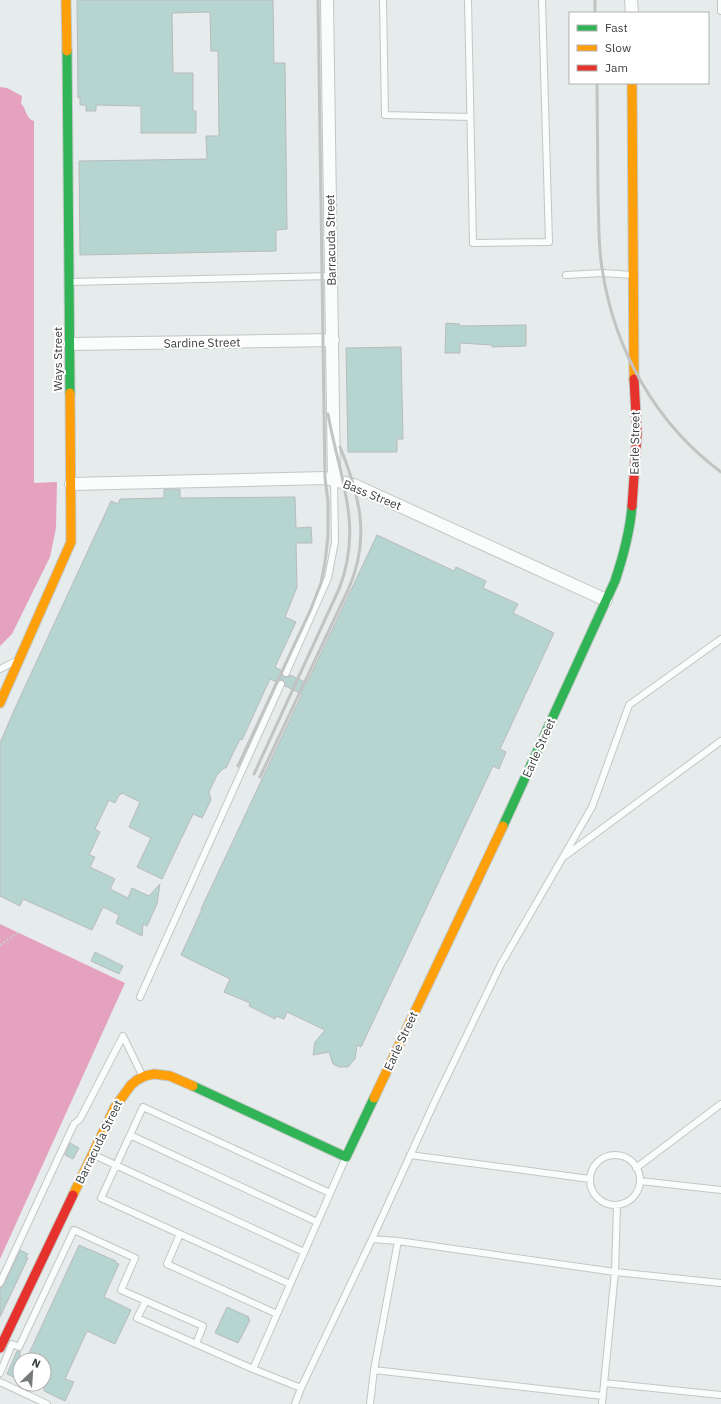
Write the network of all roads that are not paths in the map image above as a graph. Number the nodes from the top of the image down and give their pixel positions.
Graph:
1 (66, 0) edge
2 (327, 0) edge
3 (383, 0) edge
4 (468, 0) edge
5 (542, 0) edge
6 (632, 0) edge
7 (721, 0) edge
8 (721, 7) edge
9 (721, 11) edge
10 (632, 12) edge
11 (632, 84) edge
12 (470, 117) junction
13 (566, 275) dead end
14 (632, 275) junction
15 (332, 276) junction
16 (70, 282) junction
17 (333, 340) junction
18 (70, 344) junction
19 (334, 480) junction
20 (71, 484) junction
21 (606, 600) junction
22 (721, 639) edge
23 (19, 660) junction
24 (0, 669) edge
25 (286, 673) dead end
26 (281, 684) dead end
27 (0, 703) edge
28 (721, 741) edge
29 (562, 858) junction
30 (140, 997) dead end
31 (143, 1077) junction
32 (721, 1104) edge
33 (130, 1135) junction
34 (93, 1154) junction
35 (410, 1155) junction
36 (346, 1157) junction
37 (116, 1165) junction
38 (636, 1168) junction
39 (590, 1179) junction
40 (640, 1182) junction
41 (721, 1190) edge
42 (330, 1193) junction
43 (617, 1205) junction
44 (318, 1222) junction
45 (180, 1234) junction
46 (372, 1239) junction
47 (398, 1241) junction
48 (304, 1252) junction
49 (615, 1272) junction
50 (0, 1283) edge
51 (721, 1283) edge
52 (290, 1284) junction
53 (146, 1301) junction
54 (277, 1314) junction
55 (196, 1344) junction
56 (0, 1348) edge
57 (253, 1369) junction
58 (374, 1370) junction
59 (0, 1372) edge
60 (0, 1382) edge
61 (604, 1383) junction
62 (301, 1388) junction
63 (721, 1395) edge
64 (602, 1396) junction
65 (47, 1404) edge
66 (295, 1404) edge
67 (370, 1404) edge
68 (602, 1404) edge

1 - 16 street, Ways Street
2 - 15 street, Barracuda Street
3 - 12 lane
4 - 12 lane
5 - 12 lane
6 - 10 street
7 - 8 lane
8 - 9 lane
11 - 14 street, Earle Street
13 - 14 lane
14 - 21 street, Earle Street
15 - 16 lane
15 - 17 street, Barracuda Street
16 - 18 street, Ways Street
17 - 18 street, Sardine Street
17 - 19 street, Barracuda Street
18 - 20 street, Ways Street
19 - 20 street, Bass Street
19 - 21 street, Bass Street
19 - 25 lane
20 - 23 street, Ways Street
21 - 36 street, Earle Street
22 - 29 lane
23 - 24 lane
23 - 27 street, Ways Street
26 - 30 lane
28 - 29 lane
29 - 35 lane
31 - 34 street, Barracuda Street
31 - 36 street, Barracuda Street
31 - 50 lane
32 - 38 lane
33 - 37 lane
33 - 42 lane
33 - 44 lane
34 - 37 lane
34 - 56 street, Barracuda Street
35 - 39 lane
35 - 46 lane
36 - 42 lane, Earle Street
37 - 45 lane
37 - 48 lane
38 - 39 lane
38 - 40 lane
39 - 43 lane
40 - 41 lane
40 - 43 lane
42 - 44 lane, Earle Street
43 - 49 lane
44 - 48 lane, Earle Street
45 - 52 lane
45 - 54 lane
46 - 47 lane
46 - 62 lane
47 - 49 lane
47 - 58 lane
48 - 52 lane, Earle Street
49 - 51 lane
49 - 61 lane
52 - 54 lane, Earle Street
53 - 55 lane
53 - 55 lane
53 - 59 lane
54 - 57 lane, Earle Street
55 - 57 lane
57 - 62 lane
58 - 64 lane
58 - 67 lane
60 - 65 lane
61 - 63 lane
61 - 64 lane
62 - 66 lane
64 - 68 lane

